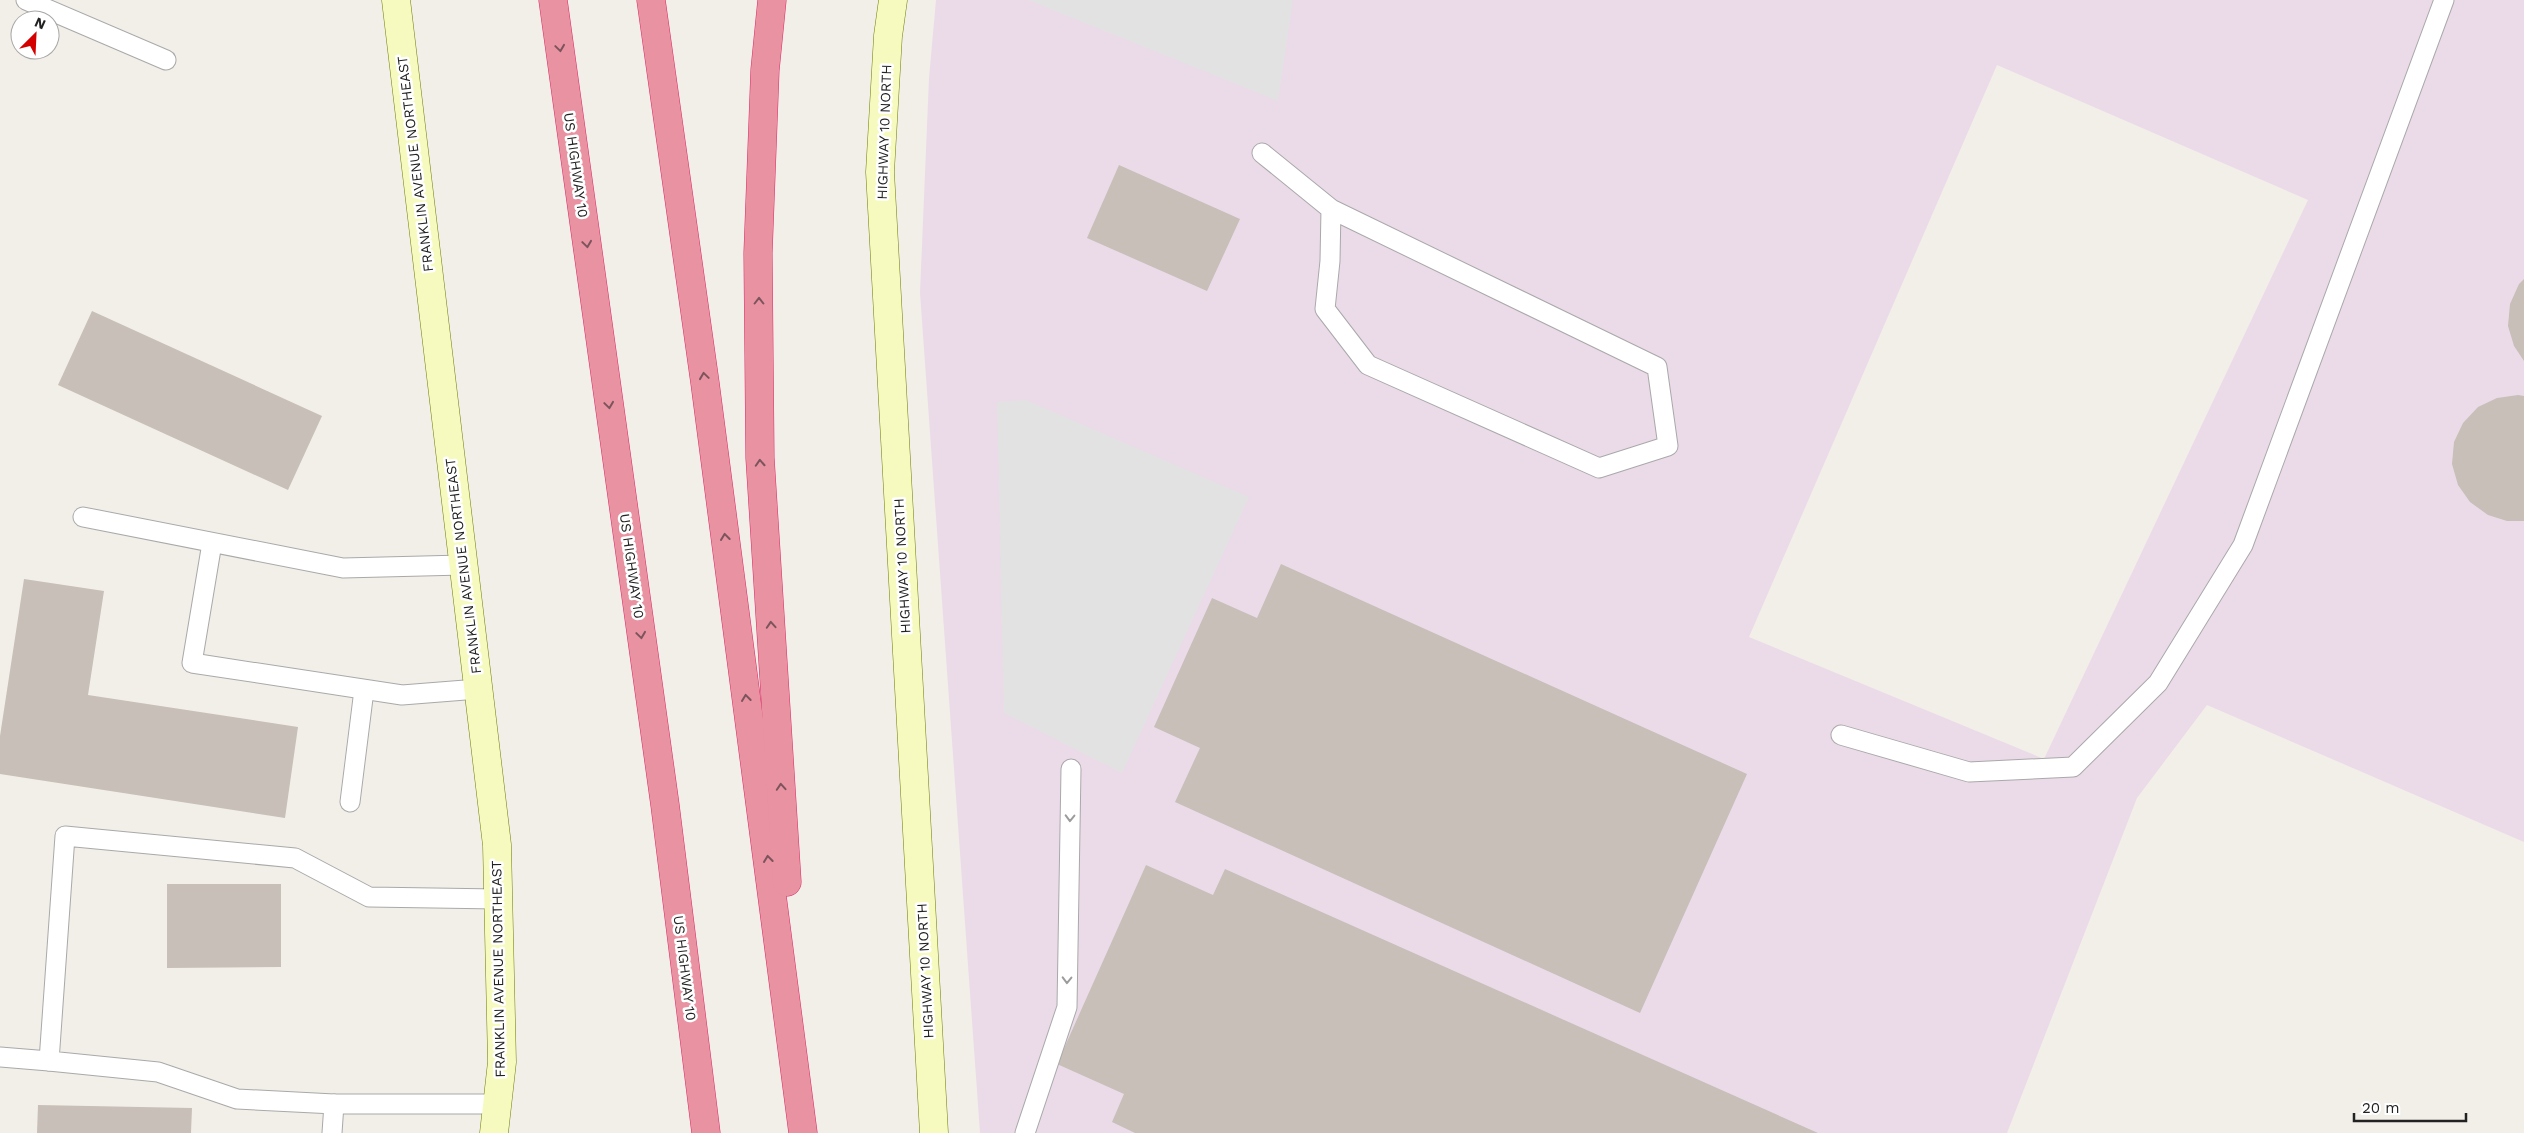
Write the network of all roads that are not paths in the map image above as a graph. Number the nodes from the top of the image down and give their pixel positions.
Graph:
1 (26, 0) edge
2 (396, 0) edge
3 (553, 0) edge
4 (651, 0) edge
5 (772, 0) edge
6 (893, 0) edge
7 (2444, 0) edge
8 (166, 60) dead end
9 (1262, 152) dead end
10 (1331, 210) junction
11 (83, 517) dead end
12 (212, 543) junction
13 (463, 565) junction
14 (478, 689) junction
15 (364, 690) junction
16 (1841, 735) dead end
17 (1071, 769) dead end
18 (350, 802) dead end
19 (498, 899) junction
20 (0, 1057) edge
21 (49, 1061) junction
22 (334, 1104) junction
23 (497, 1104) junction
24 (332, 1133) edge
25 (494, 1133) edge
26 (706, 1133) edge
27 (804, 1133) edge
28 (934, 1133) edge
29 (1025, 1133) edge

1 - 8 lane
2 - 13 street, FRANKLIN AVENUE NORTHEAST
3 -> 26 highway, US HIGHWAY 10
27 -> 4 highway
27 -> 5 highway
6 - 28 street, HIGHWAY 10 NORTH
7 - 16 lane
9 - 10 lane
10 - 10 lane
11 - 12 lane
12 - 13 lane
12 - 15 lane
13 - 14 street, FRANKLIN AVENUE NORTHEAST
14 - 15 lane
14 - 19 street, FRANKLIN AVENUE NORTHEAST
15 - 18 lane
17 -> 29 lane
19 - 21 lane
19 - 23 street, FRANKLIN AVENUE NORTHEAST
20 - 21 lane
21 - 22 lane
22 - 23 lane
22 - 24 lane
23 - 25 street, FRANKLIN AVENUE NORTHEAST

